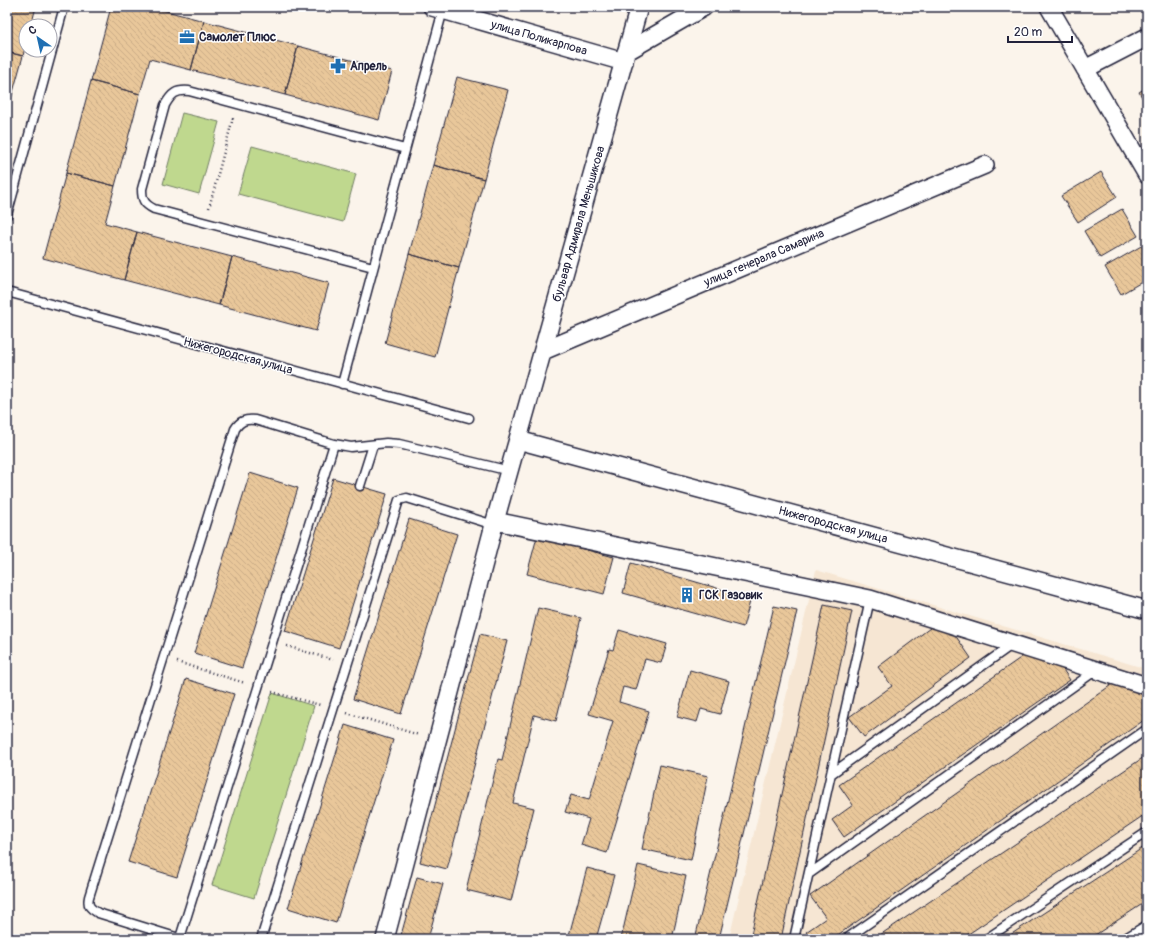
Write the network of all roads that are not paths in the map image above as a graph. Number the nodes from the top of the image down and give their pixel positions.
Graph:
1 (64, 7) edge
2 (639, 7) edge
3 (704, 7) edge
4 (1049, 7) edge
5 (438, 9) edge
6 (1147, 37) edge
7 (625, 57) junction
8 (1085, 69) junction
9 (406, 149) junction
10 (985, 165) dead end
11 (1147, 176) edge
12 (7, 215) edge
13 (373, 267) junction
14 (7, 292) edge
15 (543, 351) junction
16 (342, 384) junction
17 (469, 418) dead end
18 (518, 440) junction
19 (334, 444) junction
20 (373, 445) junction
21 (510, 471) junction
22 (360, 486) dead end
23 (495, 523) junction
24 (870, 599) junction
25 (1147, 610) edge
26 (1013, 644) junction
27 (1096, 670) junction
28 (1147, 686) edge
29 (1147, 729) edge
30 (831, 774) junction
31 (1147, 832) edge
32 (809, 874) junction
33 (1147, 925) edge
34 (181, 939) edge
35 (261, 939) edge
36 (385, 939) edge
37 (794, 939) edge
38 (846, 939) edge
39 (986, 939) edge
40 (1124, 939) edge

1 - 12 lane
2 - 7 street, бульвар Адмирала Меньшикова
3 - 7 street
4 - 8 street
5 - 7 street, улица Поликарпова
5 - 9 lane
6 - 8 street
7 - 15 street, бульвар Адмирала Меньшикова
8 - 11 street
9 - 13 lane
9 - 13 lane
10 - 15 street, улица генерала Самарина
13 - 16 lane
14 - 16 lane, Нижегородская улица
15 - 18 street, бульвар Адмирала Меньшикова
16 - 17 lane, Нижегородская улица
18 - 21 street, бульвар Адмирала Меньшикова
18 - 25 street, Нижегородская улица
19 - 20 lane
19 - 34 lane
19 - 34 lane
20 - 21 lane
20 - 22 lane
21 - 23 street, бульвар Адмирала Меньшикова
23 - 24 street
23 - 35 lane
23 - 36 street, бульвар Адмирала Меньшикова
24 - 26 street
24 - 30 lane
26 - 27 street
26 - 30 lane
27 - 28 street
27 - 32 lane
29 - 38 lane
30 - 32 lane
31 - 39 lane
32 - 37 lane
33 - 40 lane

